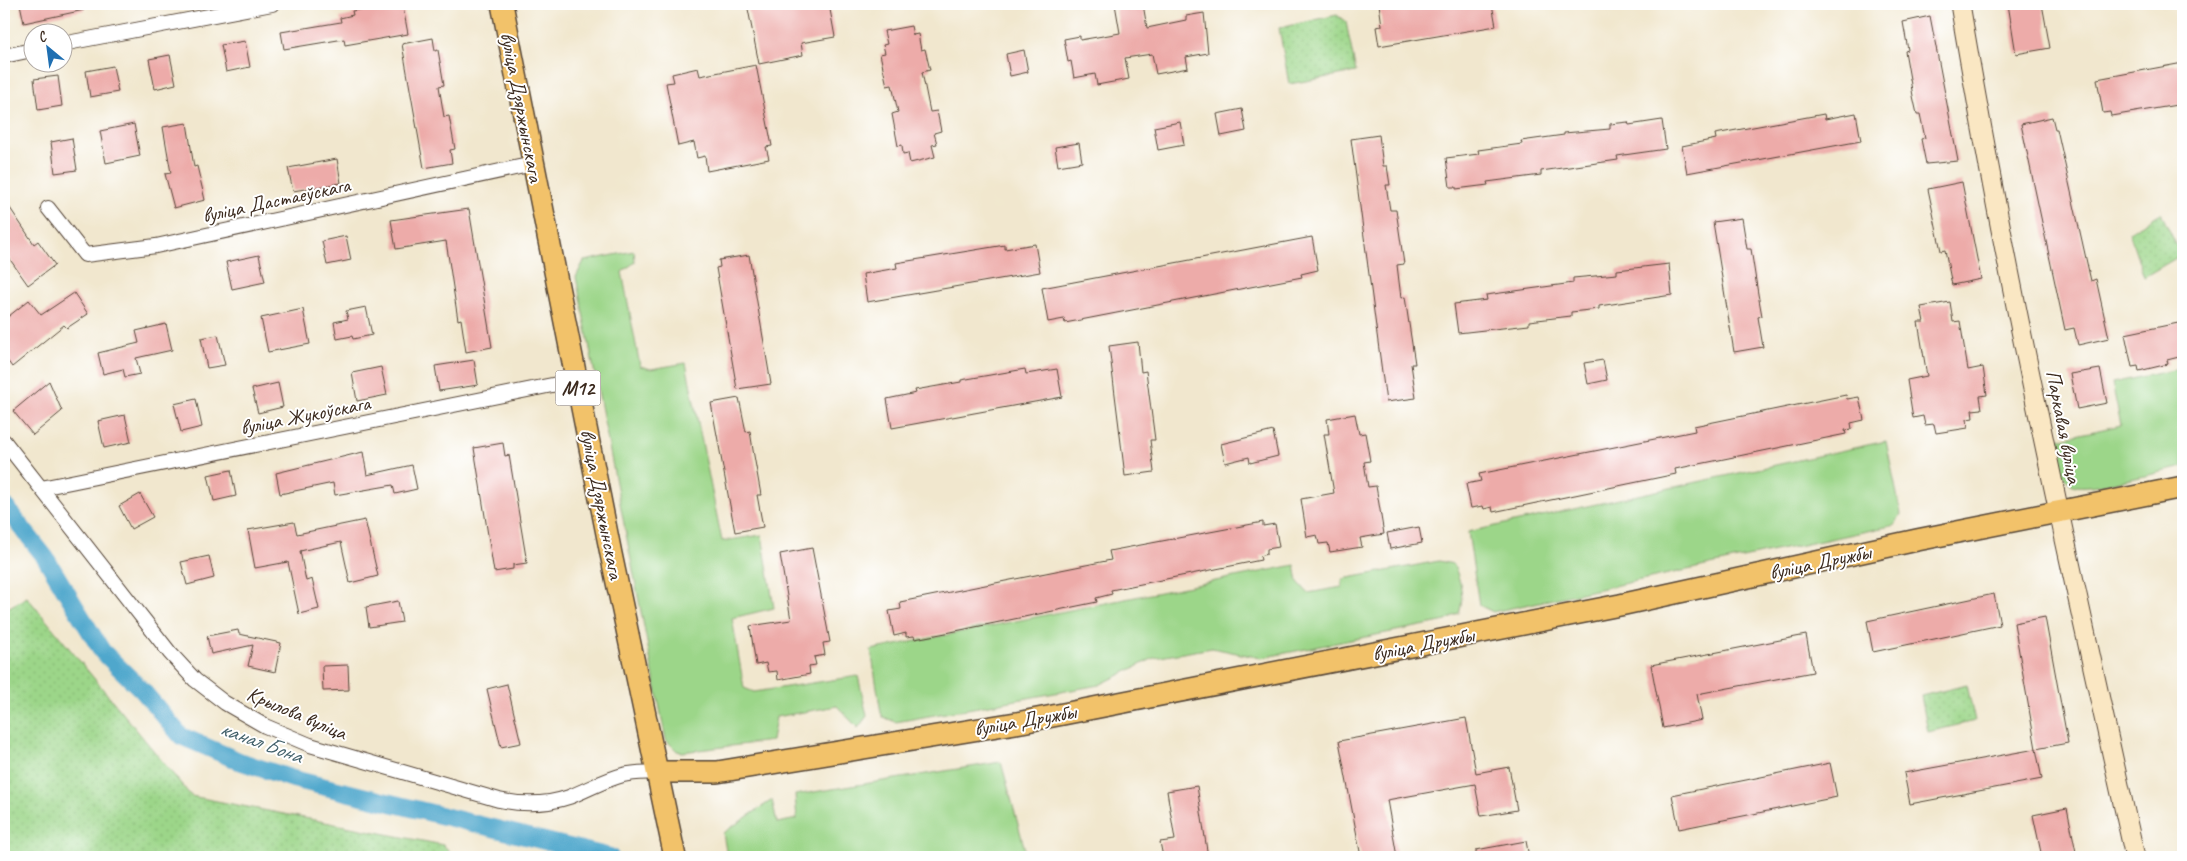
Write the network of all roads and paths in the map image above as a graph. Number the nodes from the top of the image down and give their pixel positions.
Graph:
1 (272, 4) edge
2 (502, 4) edge
3 (1960, 4) edge
4 (72, 42) edge
5 (22, 52) edge
6 (4, 56) edge
7 (533, 164) junction
8 (48, 208) dead end
9 (577, 380) junction
10 (4, 441) edge
11 (2183, 487) edge
12 (41, 488) junction
13 (2058, 512) junction
14 (659, 772) junction
15 (675, 857) edge
16 (2135, 857) edge

1 - 4 street
2 - 7 main road, вуліца Дзяржынскага / М12
3 - 13 street, Паркавая вуліца
5 - 6 street
7 - 8 street, вуліца Дастаеўскага
7 - 9 main road, вуліца Дзяржынскага / М12
9 - 12 street, вуліца Жукоўскага
9 - 14 main road, вуліца Дзяржынскага / М12
10 - 12 street, Крылова вуліца
11 - 13 main road, вуліца Дружбы
12 - 14 street, Крылова вуліца
13 - 14 main road, вуліца Дружбы
13 - 16 street, Паркавая вуліца
14 - 15 main road, вуліца Дзяржынскага / М12

